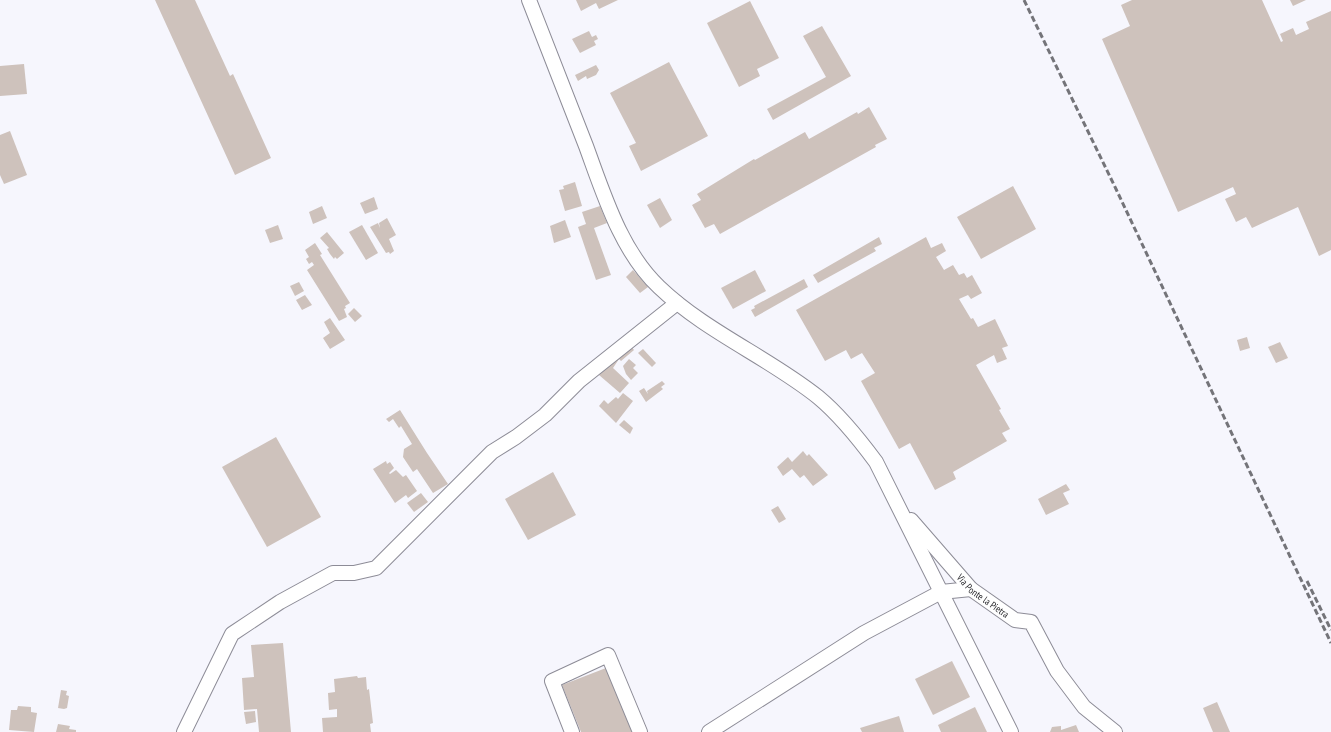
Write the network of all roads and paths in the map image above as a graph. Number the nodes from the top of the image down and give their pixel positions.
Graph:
1 (529, 0) edge
2 (677, 303) junction
3 (898, 504) junction
4 (971, 589) junction
5 (942, 592) junction
6 (184, 732) edge
7 (572, 732) edge
8 (640, 732) edge
9 (709, 732) edge
10 (1011, 732) edge
11 (1115, 732) edge

1 - 2 street
2 - 3 street
2 - 6 street
3 - 4 street, Via Ponte la Pietra
3 - 5 street
4 - 5 street
4 - 11 street, Via Ponte la Pietra
5 - 9 street
5 - 10 street
7 - 8 street

